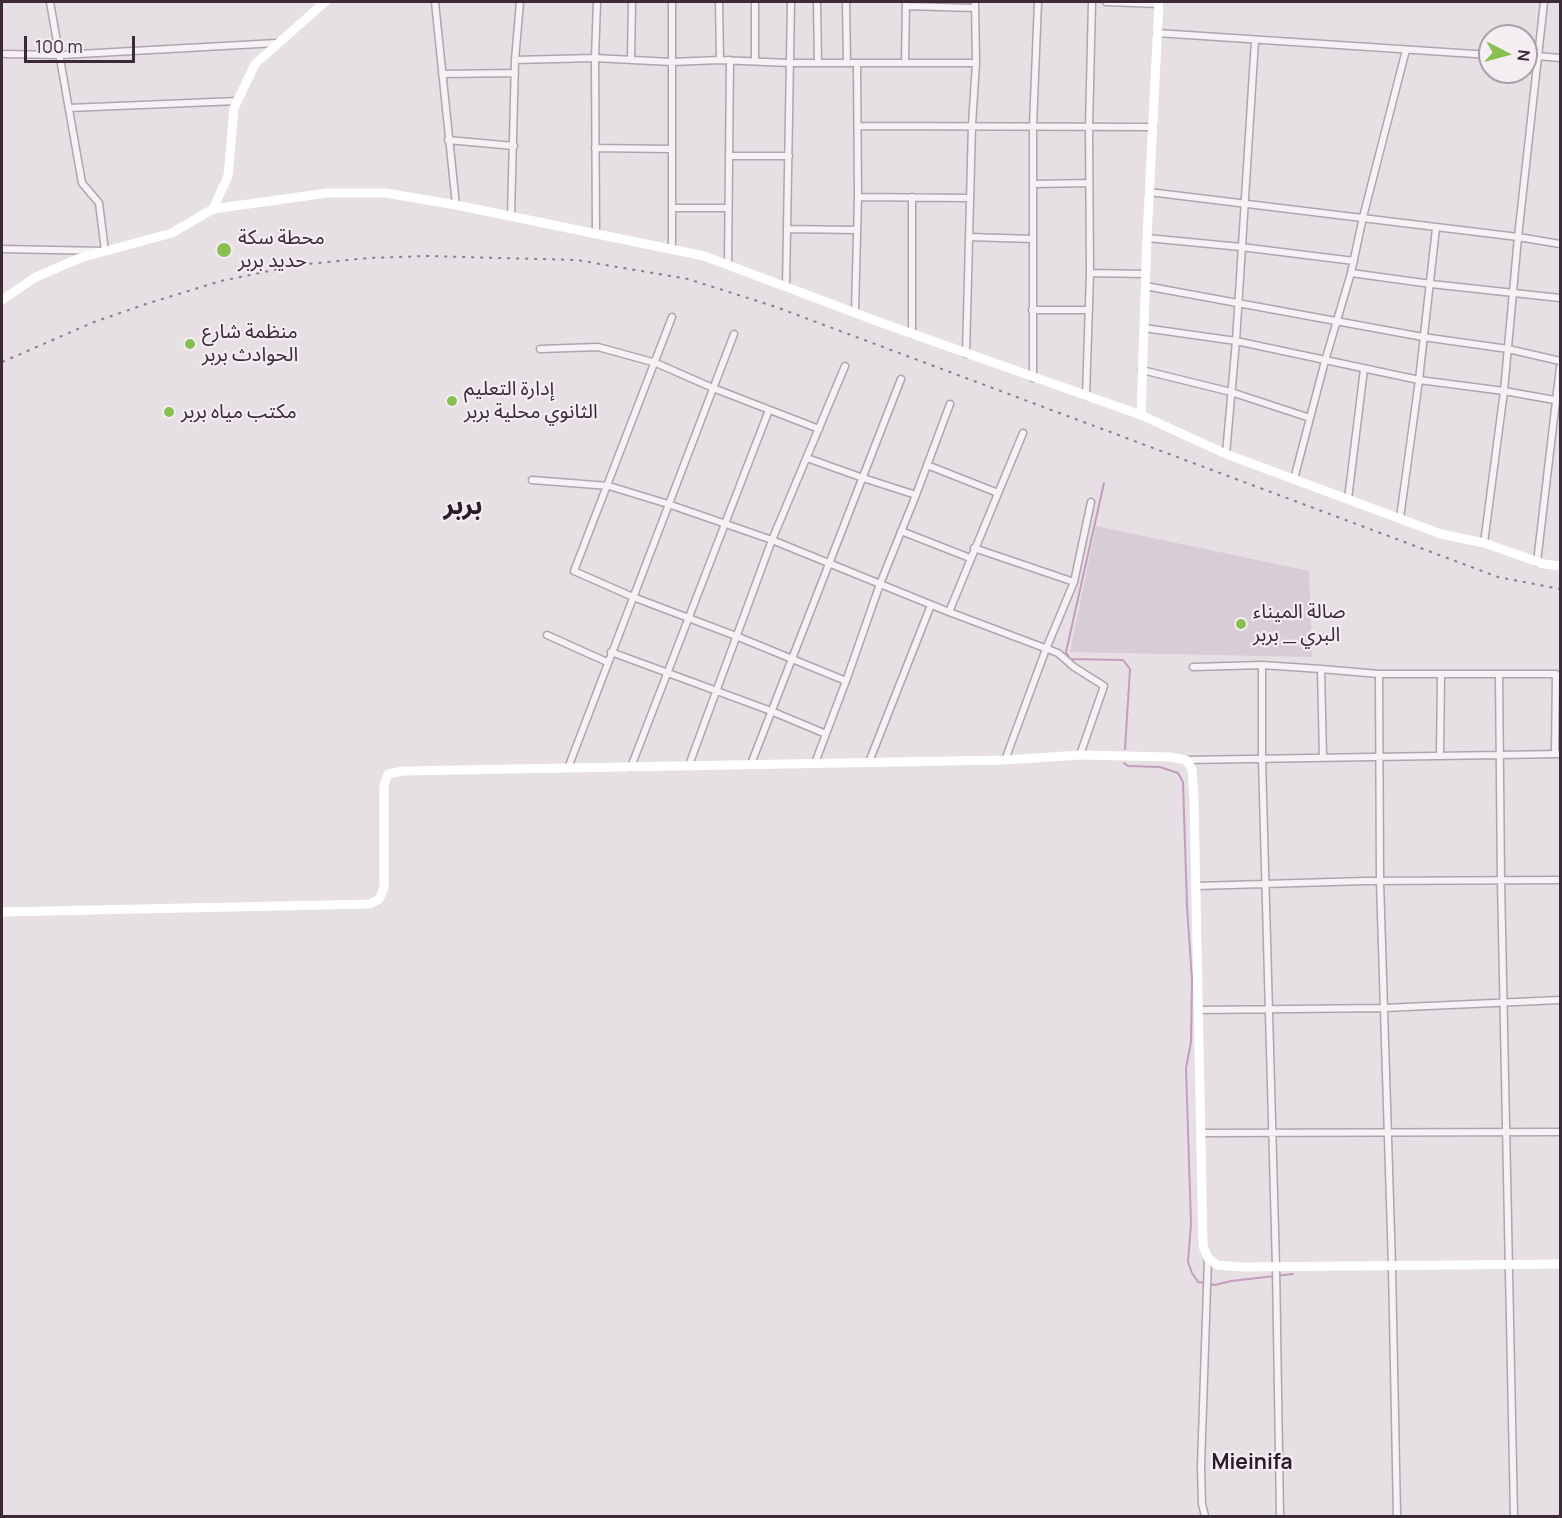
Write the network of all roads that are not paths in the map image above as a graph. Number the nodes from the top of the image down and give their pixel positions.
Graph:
1 (50, 2) edge
2 (325, 2) edge
3 (435, 2) edge
4 (520, 2) edge
5 (597, 2) edge
6 (632, 2) edge
7 (672, 2) edge
8 (719, 2) edge
9 (755, 2) edge
10 (791, 2) edge
11 (817, 2) edge
12 (846, 2) edge
13 (1038, 2) edge
14 (1092, 2) edge
15 (1106, 2) edge
16 (1544, 2) edge
17 (1159, 3) edge
18 (906, 4) edge
19 (975, 4) edge
20 (1157, 33) junction
21 (1255, 40) junction
22 (278, 44) junction
23 (1406, 50) junction
24 (5, 54) dead end
25 (1478, 54) edge
26 (61, 56) junction
27 (1538, 56) joint
28 (1560, 57) edge
29 (595, 58) junction
30 (516, 60) junction
31 (631, 60) junction
32 (720, 60) junction
33 (730, 60) junction
34 (755, 61) junction
35 (671, 62) junction
36 (789, 63) junction
37 (818, 63) junction
38 (847, 63) junction
39 (905, 63) junction
40 (976, 63) junction
41 (858, 64) junction
42 (515, 73) junction
43 (442, 74) junction
44 (1535, 84) edge
45 (237, 100) junction
46 (69, 108) junction
47 (972, 125) junction
48 (858, 126) junction
49 (1033, 126) junction
50 (1089, 127) junction
51 (1153, 128) junction
52 (448, 140) junction
53 (514, 146) junction
54 (595, 148) junction
55 (671, 149) junction
56 (729, 156) junction
57 (789, 156) junction
58 (1088, 183) junction
59 (1033, 184) junction
60 (1149, 192) junction
61 (858, 197) junction
62 (912, 197) junction
63 (970, 198) junction
64 (1245, 202) junction
65 (456, 205) junction
66 (672, 208) junction
67 (728, 208) junction
68 (213, 209) junction
69 (512, 216) junction
70 (1363, 217) junction
71 (1436, 228) junction
72 (787, 229) junction
73 (857, 230) junction
74 (596, 233) junction
75 (969, 237) junction
76 (1518, 237) junction
77 (1147, 238) junction
78 (1032, 239) junction
79 (1560, 244) edge
80 (1241, 247) junction
81 (2, 249) edge
82 (672, 249) junction
83 (105, 251) junction
84 (1354, 261) junction
85 (728, 265) junction
86 (1090, 273) junction
87 (1352, 273) junction
88 (1146, 274) junction
89 (1431, 284) junction
90 (1145, 286) junction
91 (786, 287) junction
92 (1514, 293) junction
93 (1560, 297) edge
94 (2, 300) edge
95 (1238, 304) junction
96 (1032, 310) junction
97 (1089, 310) junction
98 (855, 312) junction
99 (672, 317) dead end
100 (1337, 321) junction
101 (1144, 328) junction
102 (734, 334) dead end
103 (912, 334) junction
104 (1423, 338) junction
105 (1236, 341) junction
106 (540, 348) dead end
107 (1508, 349) junction
108 (966, 354) junction
109 (1325, 361) junction
110 (1560, 361) edge
111 (656, 363) junction
112 (845, 366) dead end
113 (1560, 367) edge
114 (1364, 369) junction
115 (1142, 370) junction
116 (1032, 378) junction
117 (901, 379) dead end
118 (1419, 380) junction
119 (712, 387) junction
120 (1504, 391) junction
121 (1232, 393) junction
122 (1086, 396) junction
123 (1558, 401) edge
124 (950, 404) dead end
125 (770, 410) junction
126 (1141, 415) junction
127 (1310, 417) junction
128 (819, 429) junction
129 (1023, 433) dead end
130 (1226, 454) junction
131 (807, 458) junction
132 (927, 465) junction
133 (863, 478) junction
134 (1294, 479) junction
135 (532, 480) dead end
136 (609, 486) junction
137 (998, 493) junction
138 (916, 495) junction
139 (1348, 499) junction
140 (1091, 502) dead end
141 (668, 504) junction
142 (1400, 518) junction
143 (725, 524) junction
144 (901, 531) junction
145 (772, 540) junction
146 (1484, 543) junction
147 (974, 548) junction
148 (970, 558) junction
149 (1537, 562) junction
150 (830, 564) junction
151 (1560, 566) edge
152 (1074, 582) junction
153 (880, 584) junction
154 (633, 597) junction
155 (931, 605) junction
156 (948, 612) junction
157 (689, 618) junction
158 (547, 635) dead end
159 (736, 636) junction
160 (1046, 649) junction
161 (611, 652) junction
162 (792, 659) junction
163 (607, 662) junction
164 (1262, 665) junction
165 (1193, 667) dead end
166 (1321, 669) junction
167 (668, 674) junction
168 (1379, 674) junction
169 (1441, 674) junction
170 (1499, 675) junction
171 (846, 681) junction
172 (716, 692) junction
173 (771, 711) junction
174 (826, 734) junction
175 (1558, 754) edge
176 (1499, 755) junction
177 (1080, 756) junction
178 (1440, 756) junction
179 (1380, 757) junction
180 (1323, 758) junction
181 (1262, 759) junction
182 (1005, 760) junction
183 (1186, 760) junction
184 (869, 762) junction
185 (814, 763) junction
186 (751, 764) junction
187 (689, 765) junction
188 (631, 766) junction
189 (568, 768) junction
190 (1501, 880) junction
191 (1560, 880) edge
192 (1380, 881) junction
193 (1265, 885) junction
194 (1197, 886) junction
195 (2, 912) edge
196 (1560, 1000) edge
197 (1503, 1002) junction
198 (1268, 1008) junction
199 (1384, 1008) junction
200 (1200, 1010) junction
201 (1272, 1132) junction
202 (1506, 1132) junction
203 (1560, 1132) edge
204 (1201, 1133) junction
205 (1388, 1134) junction
206 (1208, 1258) junction
207 (1510, 1264) junction
208 (1560, 1264) edge
209 (1392, 1266) junction
210 (1276, 1267) junction
211 (1205, 1516) edge
212 (1280, 1516) edge
213 (1397, 1516) edge
214 (1514, 1516) edge

1 - 26 street
2 - 22 street
3 - 43 street
4 - 30 street
5 - 29 street
6 - 31 street
7 - 35 street
8 - 32 street
9 - 34 street
10 - 36 street
11 - 37 street
12 - 38 street
13 - 49 street
14 - 50 street
15 - 17 street
16 - 27 street
17 - 20 street
18 - 19 street
18 - 39 street
19 - 40 street
20 - 21 street
20 - 51 street
21 - 23 street
21 - 64 street
22 - 26 street
22 - 45 street
23 - 25 street
23 - 70 street
24 - 26 street
26 - 46 street
27 - 28 street
29 - 30 street
29 - 31 street
29 - 54 street
30 - 42 street
31 - 35 street
32 - 33 street
32 - 35 street
33 - 34 street
33 - 56 street
34 - 36 street
35 - 55 street
36 - 37 street
36 - 57 street
37 - 38 street
38 - 41 street
39 - 40 street
39 - 41 street
40 - 47 street
41 - 48 street
42 - 43 street
42 - 53 street
43 - 52 street
44 - 76 street
45 - 46 street
45 - 68 street
46 - 83 street
47 - 48 street
47 - 49 street
47 - 63 street
48 - 61 street
49 - 50 street
49 - 59 street
50 - 51 street
50 - 58 street
51 - 60 street
52 - 53 street
52 - 65 street
53 - 69 street
54 - 55 street
54 - 74 street
55 - 66 street
56 - 57 street
56 - 67 street
57 - 72 street
58 - 59 street
58 - 86 street
59 - 78 street
60 - 64 street
60 - 77 street
61 - 62 street
61 - 73 street
62 - 63 street
62 - 103 street
63 - 75 street
64 - 70 street
64 - 80 street
65 - 68 street
65 - 69 street
66 - 67 street
66 - 82 street
67 - 85 street
68 - 83 street
69 - 74 street
70 - 71 street
70 - 84 street
71 - 76 street
71 - 89 street
72 - 73 street
72 - 91 street
73 - 98 street
74 - 82 street
75 - 78 street
75 - 108 street
76 - 79 street
76 - 92 street
77 - 80 street
77 - 88 street
78 - 96 street
80 - 84 street
80 - 95 street
81 - 83 street
82 - 85 street
83 - 94 street
84 - 87 street
85 - 91 street
86 - 88 street
86 - 97 street
87 - 89 street
87 - 100 street
88 - 90 street
89 - 92 street
89 - 104 street
90 - 95 street
90 - 101 street
91 - 98 street
92 - 93 street
92 - 107 street
95 - 100 street
95 - 105 street
96 - 97 street
96 - 116 street
97 - 122 street
98 - 103 street
99 - 111 street
100 - 104 street
100 - 109 street
101 - 105 street
101 - 115 street
102 - 119 street
103 - 108 street
104 - 107 street
104 - 118 street
105 - 109 street
105 - 121 street
106 - 111 street
107 - 110 street
107 - 120 street
108 - 116 street
109 - 114 street
109 - 127 street
111 - 119 street
111 - 136 street
112 - 128 street
113 - 123 street
114 - 118 street
114 - 139 street
115 - 121 street
115 - 126 street
116 - 122 street
117 - 133 street
118 - 120 street
118 - 142 street
119 - 125 street
119 - 141 street
120 - 123 street
120 - 146 street
121 - 127 street
121 - 130 street
122 - 126 street
123 - 149 street
124 - 132 street
125 - 128 street
125 - 143 street
126 - 130 street
127 - 134 street
128 - 131 street
129 - 137 street
130 - 134 street
131 - 133 street
131 - 145 street
132 - 137 street
132 - 138 street
133 - 138 street
133 - 150 street
134 - 139 street
135 - 136 street
136 - 141 street
136 - 154 street
137 - 147 street
138 - 144 street
139 - 142 street
140 - 152 street
141 - 143 street
141 - 154 street
142 - 146 street
143 - 145 street
143 - 157 street
144 - 148 street
144 - 153 street
145 - 150 street
145 - 159 street
146 - 149 street
147 - 148 street
147 - 152 street
148 - 156 street
149 - 151 street
150 - 153 street
150 - 162 street
152 - 160 street
153 - 155 street
153 - 171 street
154 - 157 street
154 - 161 street
155 - 156 street
155 - 184 street
156 - 160 street
157 - 159 street
157 - 167 street
158 - 163 street
159 - 162 street
159 - 172 street
160 - 177 street
160 - 182 street
161 - 163 street
161 - 167 street
162 - 171 street
162 - 173 street
163 - 189 street
164 - 165 street
164 - 166 street
164 - 181 street
166 - 168 street
166 - 180 street
167 - 172 street
167 - 188 street
168 - 169 street
168 - 179 street
169 - 170 street
169 - 178 street
170 - 175 street
170 - 176 street
171 - 174 street
172 - 173 street
172 - 187 street
173 - 174 street
173 - 186 street
174 - 185 street
175 - 176 street
176 - 178 street
176 - 190 street
177 - 182 street
177 - 183 street
178 - 179 street
179 - 180 street
179 - 192 street
180 - 181 street
181 - 183 street
181 - 193 street
182 - 184 street
183 - 194 street
184 - 185 street
185 - 186 street
186 - 187 street
187 - 188 street
188 - 189 street
189 - 195 street
190 - 191 street
190 - 192 street
190 - 197 street
192 - 193 street
192 - 199 street
193 - 194 street
193 - 198 street
194 - 200 street
196 - 197 street
197 - 199 street
197 - 202 street
198 - 199 street
198 - 200 street
198 - 201 street
199 - 205 street
200 - 204 street
201 - 204 street
201 - 205 street
201 - 210 street
202 - 203 street
202 - 205 street
202 - 207 street
204 - 206 street
205 - 209 street
206 - 210 street
206 - 211 street
207 - 208 street
207 - 209 street
207 - 214 street
209 - 210 street
209 - 213 street
210 - 212 street

